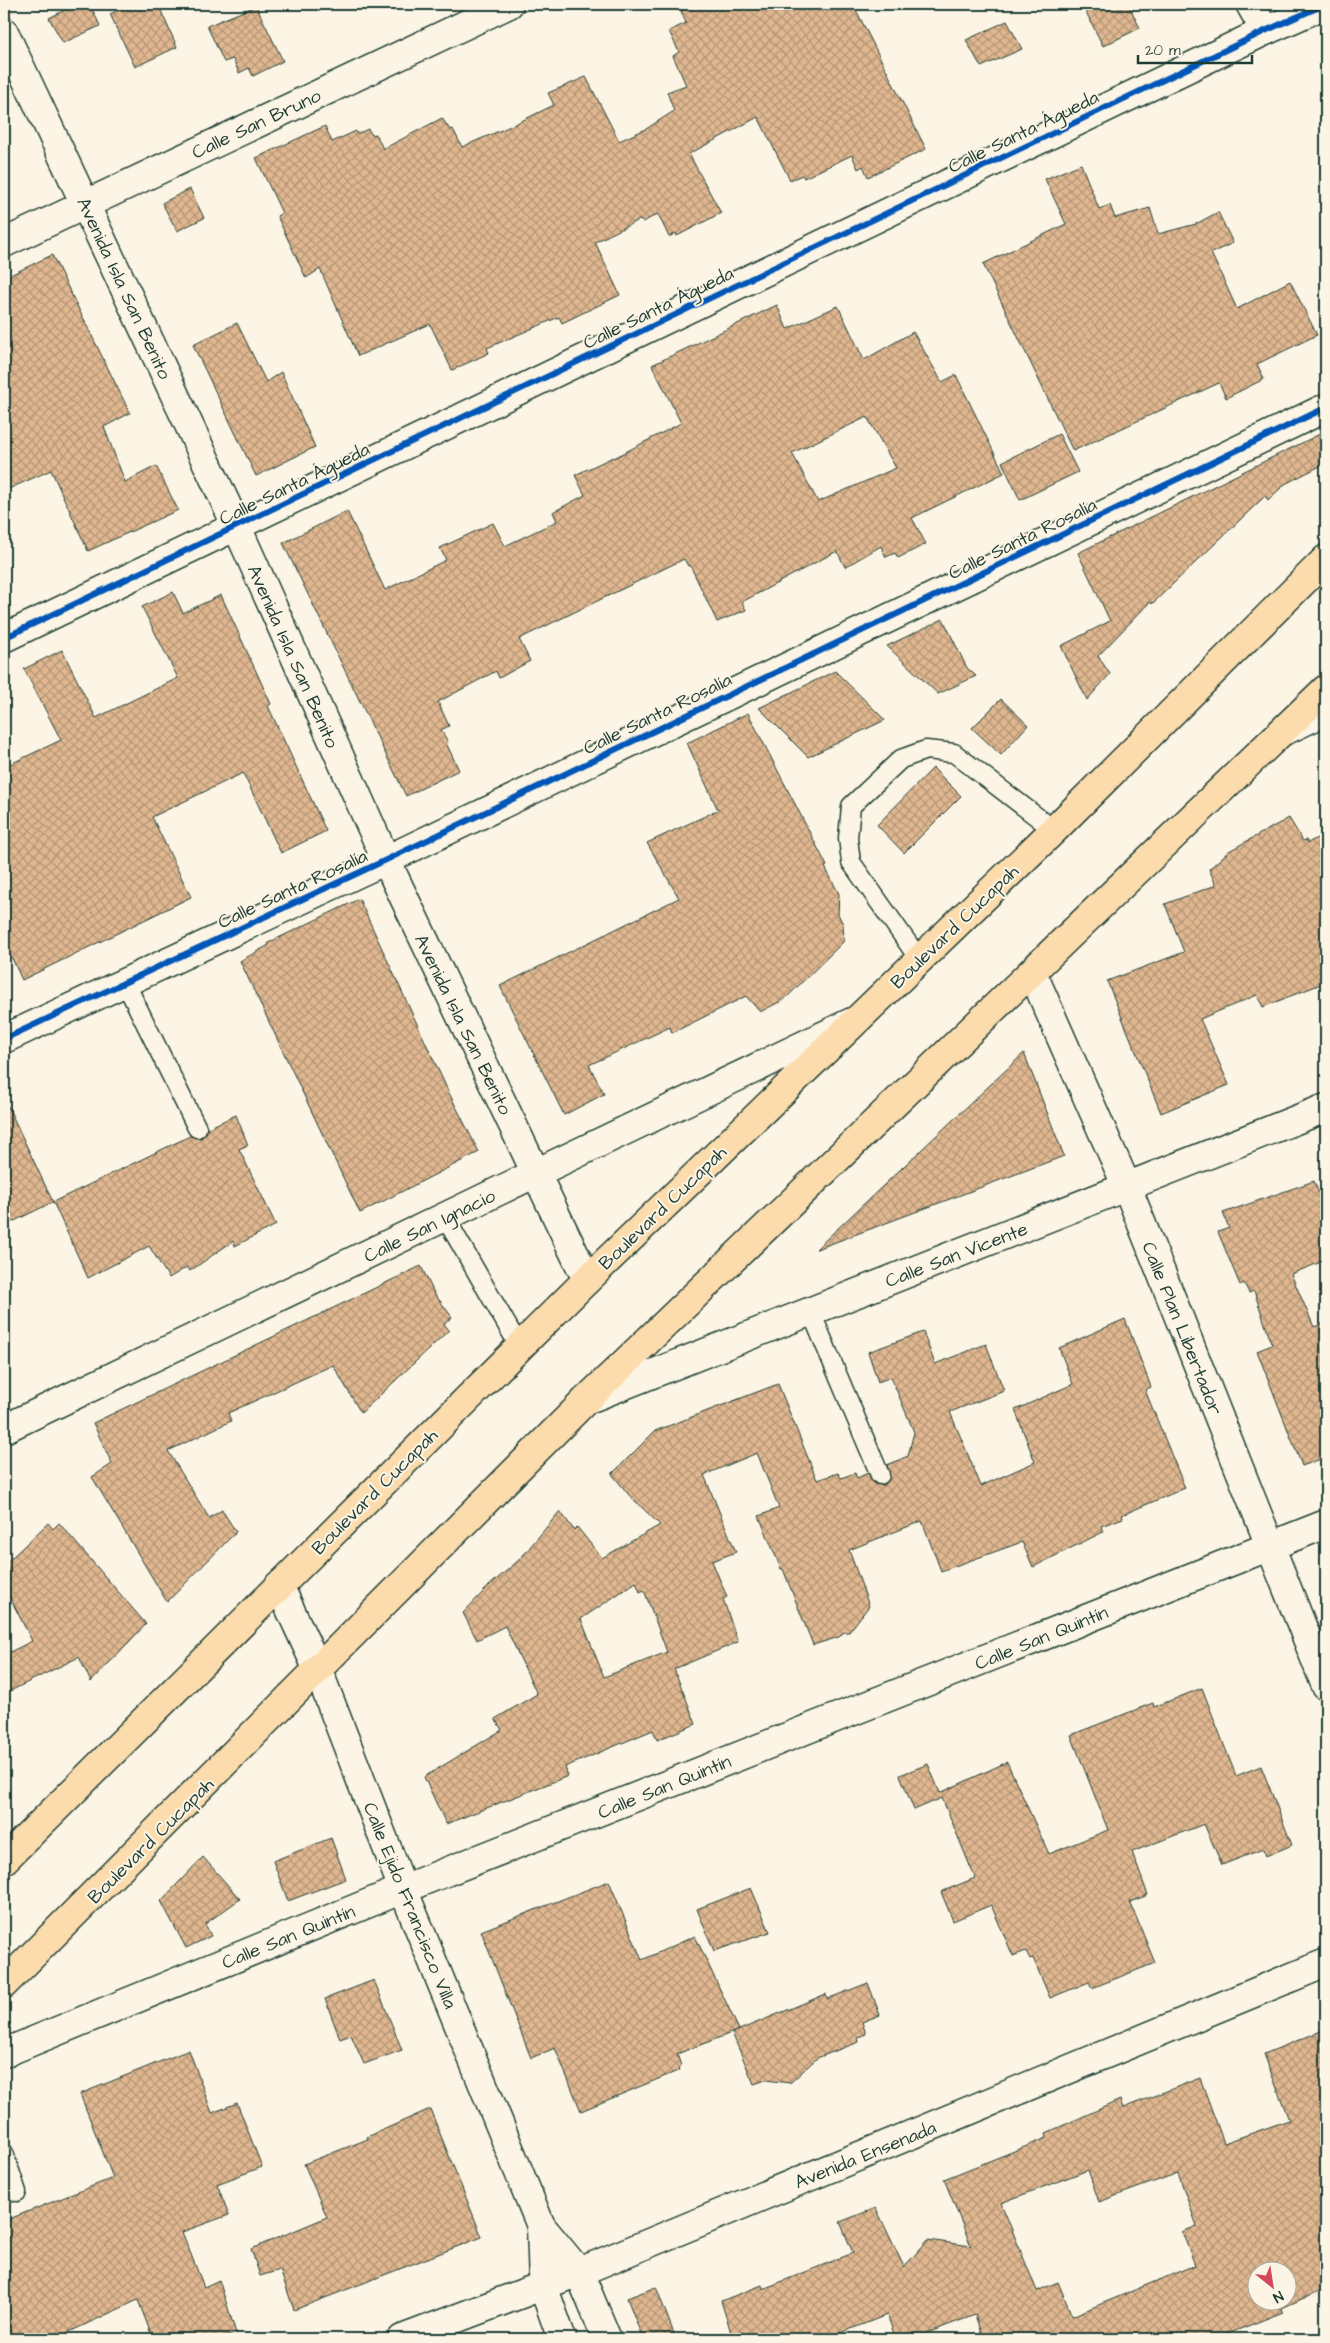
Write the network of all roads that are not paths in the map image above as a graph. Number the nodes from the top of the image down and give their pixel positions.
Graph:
1 (509, 4) edge
2 (1250, 4) edge
3 (1326, 4) edge
4 (1265, 31) junction
5 (4, 32) edge
6 (86, 204) junction
7 (4, 243) edge
8 (1321, 410) dead end
9 (237, 527) junction
10 (1326, 559) edge
11 (4, 638) edge
12 (1326, 689) edge
13 (1326, 711) edge
14 (1280, 733) junction
15 (1054, 830) junction
16 (386, 860) junction
17 (919, 959) junction
18 (1032, 972) junction
19 (125, 982) junction
20 (854, 1021) junction
21 (4, 1039) edge
22 (1326, 1108) edge
23 (197, 1128) dead end
24 (536, 1173) junction
25 (1127, 1188) junction
26 (444, 1217) junction
27 (587, 1280) junction
28 (811, 1312) junction
29 (519, 1346) junction
30 (586, 1400) junction
31 (4, 1429) edge
32 (880, 1475) dead end
33 (1326, 1524) edge
34 (1269, 1546) junction
35 (279, 1585) junction
36 (318, 1670) junction
37 (1326, 1686) edge
38 (4, 1860) edge
39 (403, 1890) junction
40 (1326, 1963) edge
41 (4, 1984) edge
42 (4, 2053) edge
43 (4, 2153) edge
44 (17, 2192) dead end
45 (541, 2226) junction
46 (579, 2272) junction
47 (543, 2286) junction
48 (402, 2339) edge
49 (562, 2339) edge
50 (607, 2339) edge

1 - 6 street, Calle San Bruno
2 - 4 street
3 - 4 street, Calle Santa Águeda
4 - 9 street, Calle Santa Águeda
5 - 6 street, Avenida Isla San Benito
6 - 7 street, Calle San Bruno
6 - 9 street, Avenida Isla San Benito
8 - 16 street, Calle Santa Rosalía
9 - 11 street, Calle Santa Águeda
9 - 16 street, Avenida Isla San Benito
10 - 15 main road, Boulevard Cucapah
12 - 14 main road, Boulevard Cucapah
13 - 14 street
14 - 18 main road, Boulevard Cucapah
15 - 17 main road, Boulevard Cucapah
15 - 17 lane
16 - 19 street, Calle Santa Rosalía
16 - 24 street, Avenida Isla San Benito
17 - 20 main road, Boulevard Cucapah
18 - 25 street, Calle Plan Libertador
18 - 30 main road, Boulevard Cucapah
19 - 21 street, Calle Santa Rosalía
19 - 23 lane
20 - 24 street, Calle San Ignacio
20 - 27 main road, Boulevard Cucapah
22 - 25 street, Calle San Vicente
24 - 26 street, Calle San Ignacio
24 - 27 street, Avenida Isla San Benito
25 - 28 street, Calle San Vicente
25 - 34 street, Calle Plan Libertador
26 - 29 lane
26 - 31 street, Calle San Ignacio
27 - 29 main road, Boulevard Cucapah
28 - 30 street, Calle San Vicente
28 - 32 lane
29 - 35 main road, Boulevard Cucapah
30 - 36 main road, Boulevard Cucapah
33 - 34 street, Calle San Quintín
34 - 37 street, Calle Plan Libertador
34 - 39 street, Calle San Quintín
35 - 36 street, Calle Ejido Francisco Villa
35 - 38 main road, Boulevard Cucapah
36 - 39 street, Calle Ejido Francisco Villa
36 - 41 main road, Boulevard Cucapah
39 - 42 street, Calle San Quintín
39 - 45 street, Calle Ejido Francisco Villa
40 - 46 street, Avenida Ensenada
43 - 44 lane
45 - 46 street, Calle Ejido Francisco Villa
45 - 47 street, Calle Ejido Francisco Villa
46 - 47 street, Avenida Ensenada
46 - 50 street, Calle Ejido Francisco Villa
47 - 48 street, Avenida Ensenada
47 - 49 street, Calle Ejido Francisco Villa

